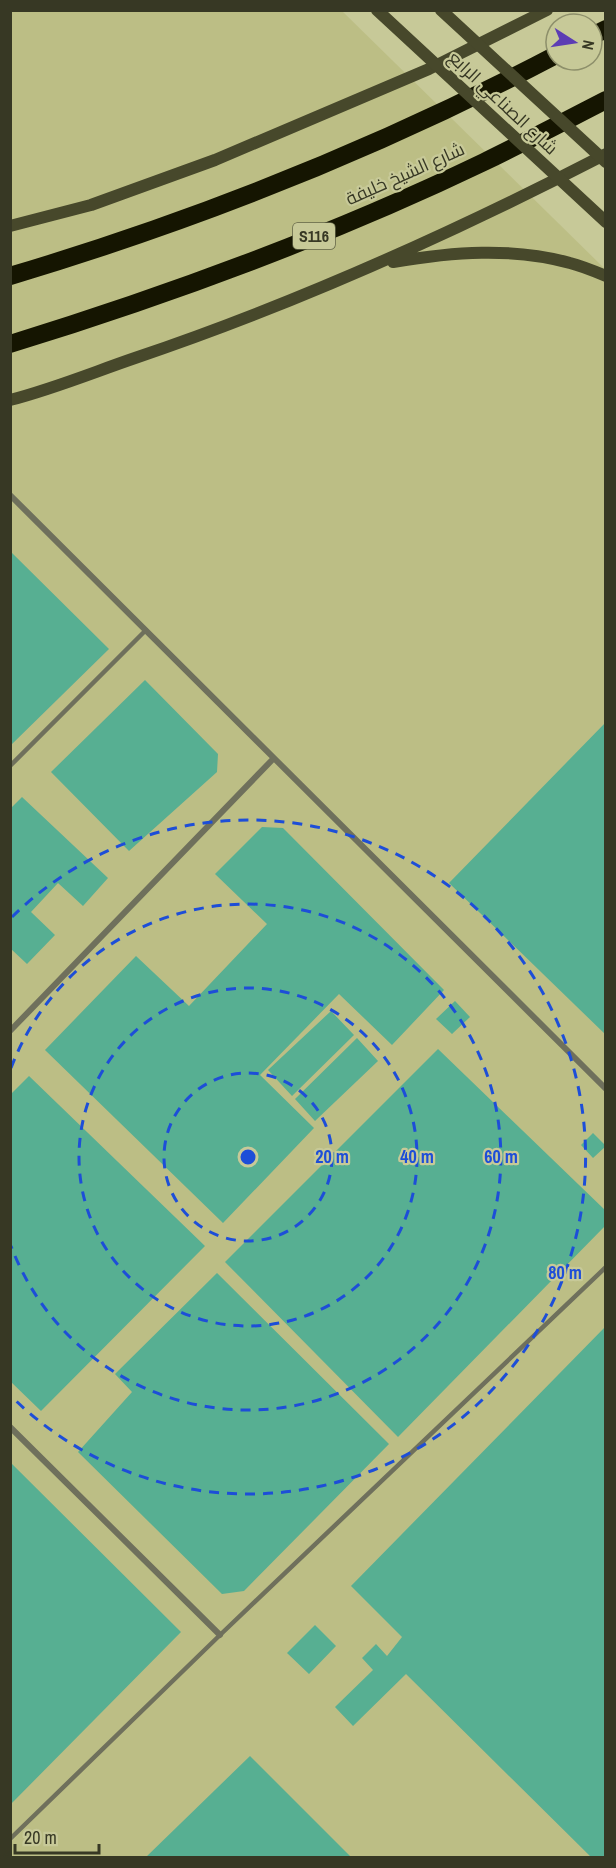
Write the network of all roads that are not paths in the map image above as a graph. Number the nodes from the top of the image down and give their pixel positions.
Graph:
1 (377, 10) edge
2 (441, 10) edge
3 (548, 10) edge
4 (544, 61) edge
5 (606, 100) edge
6 (606, 154) edge
7 (606, 162) edge
8 (606, 222) edge
9 (10, 226) edge
10 (378, 265) junction
11 (10, 276) edge
12 (606, 276) edge
13 (10, 344) edge
14 (10, 400) edge
15 (10, 495) edge
16 (146, 630) junction
17 (273, 759) junction
18 (10, 766) edge
19 (10, 1031) edge
20 (605, 1088) edge
21 (606, 1267) edge
22 (10, 1427) edge
23 (220, 1635) junction
24 (10, 1839) edge

1 - 8 main road, شارع الصناعي الرابع, bridge
2 - 7 main road, شارع الصناعي الرابع, bridge
3 - 9 main road
4 - 11 highway
5 - 13 highway, شارع الشيخ خليفة / S116
6 - 10 main road
10 - 12 main road
10 - 14 main road
15 - 16 street
16 - 17 street
16 - 18 lane
17 - 19 street
17 - 20 street
21 - 23 lane
22 - 23 street
23 - 24 lane

